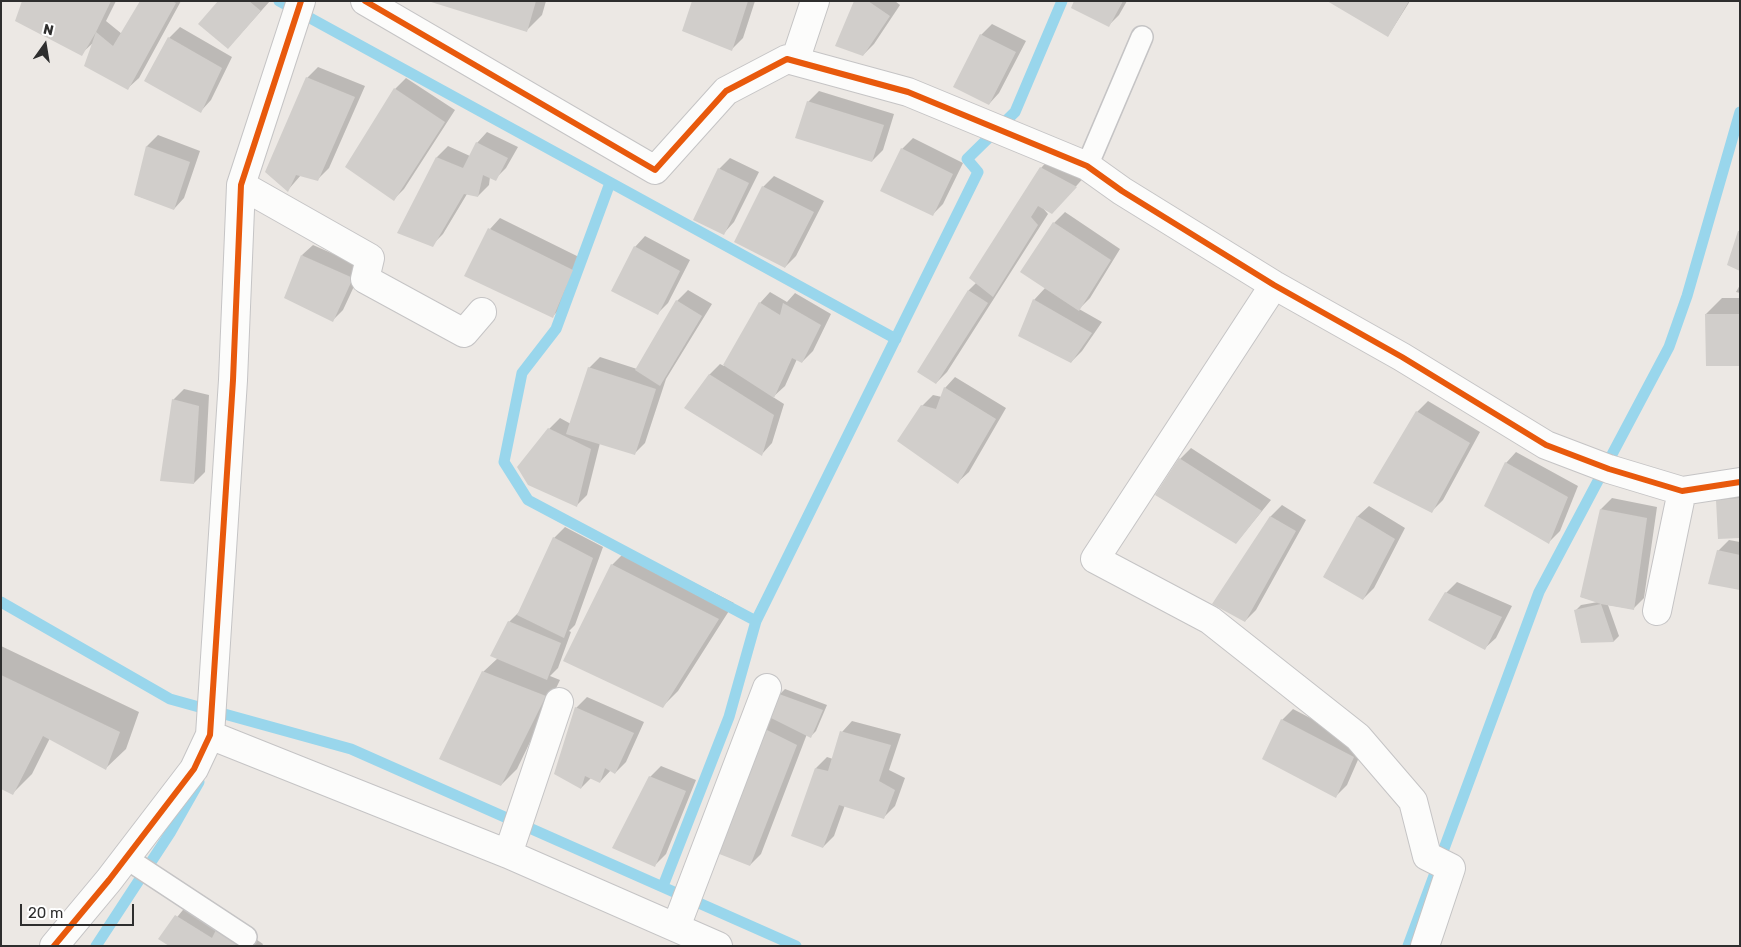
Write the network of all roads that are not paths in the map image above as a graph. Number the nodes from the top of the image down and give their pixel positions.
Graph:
1 (365, 1) edge
2 (815, 1) edge
3 (299, 10) edge
4 (1142, 37) dead end
5 (794, 61) junction
6 (1087, 166) junction
7 (241, 185) junction
8 (1274, 285) junction
9 (482, 312) dead end
10 (1740, 482) edge
11 (1682, 491) junction
12 (1657, 612) dead end
13 (767, 688) dead end
14 (559, 702) dead end
15 (220, 739) junction
16 (508, 854) junction
17 (126, 858) junction
18 (676, 927) junction
19 (246, 937) dead end
20 (54, 946) edge
21 (718, 946) edge
22 (1425, 946) edge

1 - 5 street
2 - 5 street
3 - 7 street
4 - 6 lane
5 - 6 street
6 - 8 street
7 - 9 street
7 - 15 street
8 - 11 street
8 - 22 street
10 - 11 street
11 - 12 street
13 - 18 street
14 - 16 street
15 - 16 street
15 - 17 street
16 - 18 street
17 - 19 lane
17 - 20 street
18 - 21 street

